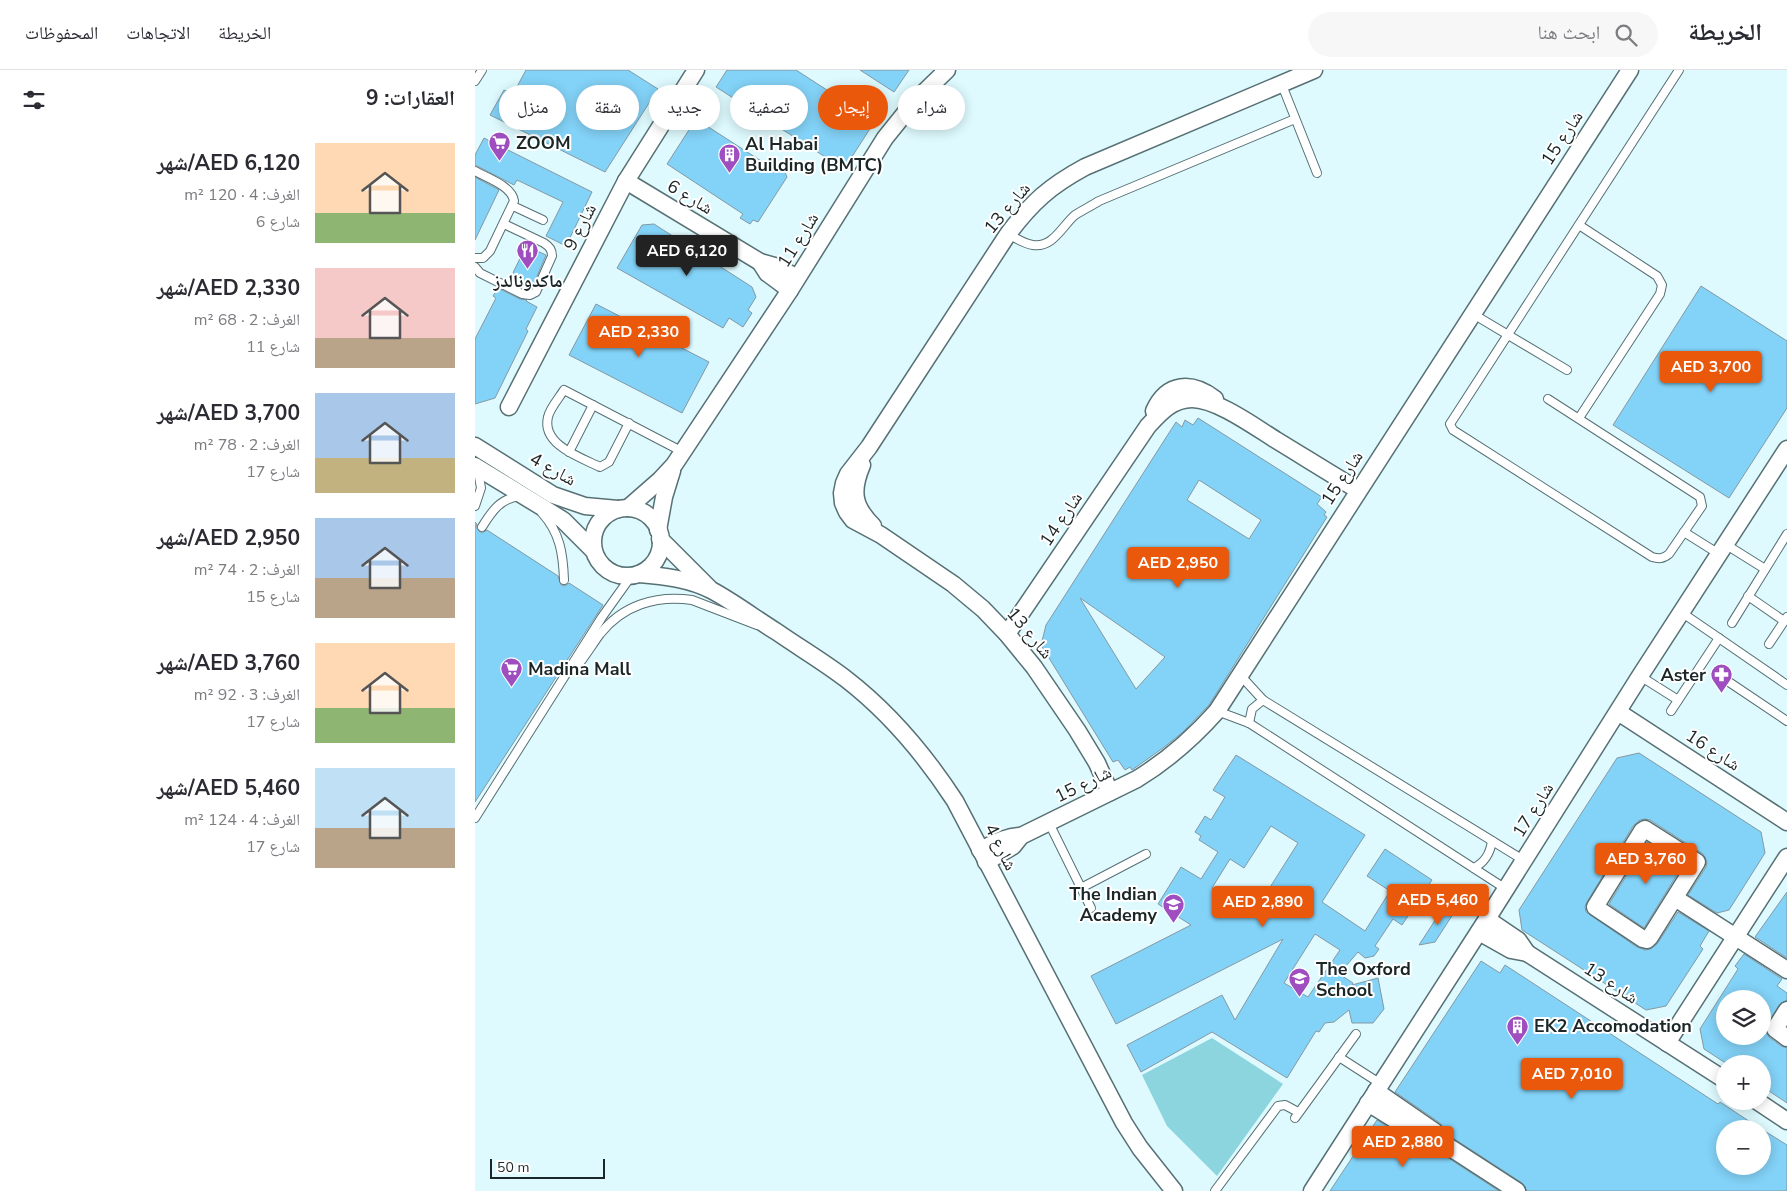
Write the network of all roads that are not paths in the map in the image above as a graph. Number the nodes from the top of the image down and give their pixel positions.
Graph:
1 (481, 70) edge
2 (696, 70) edge
3 (947, 70) edge
4 (1314, 70) edge
5 (1630, 70) edge
6 (1679, 70) edge
7 (475, 81) edge
8 (1282, 85) junction
9 (1295, 119) junction
10 (475, 171) edge
11 (1317, 173) dead end
12 (626, 182) junction
13 (513, 206) junction
14 (543, 220) dead end
15 (504, 224) junction
16 (1579, 225) junction
17 (1008, 234) junction
18 (475, 258) edge
19 (475, 267) edge
20 (794, 284) junction
21 (1473, 314) junction
22 (1509, 335) junction
23 (1567, 370) dead end
24 (1548, 399) dead end
25 (593, 405) junction
26 (509, 407) dead end
27 (1579, 418) junction
28 (629, 424) junction
29 (475, 446) edge
30 (1787, 450) edge
31 (569, 452) junction
32 (678, 458) junction
33 (475, 466) edge
34 (1358, 490) junction
35 (525, 497) junction
36 (476, 504) edge
37 (623, 508) junction
38 (492, 511) junction
39 (482, 527) dead end
40 (1684, 532) junction
41 (659, 534) junction
42 (1787, 534) edge
43 (1722, 549) junction
44 (593, 550) junction
45 (1765, 569) junction
46 (635, 574) junction
47 (564, 580) dead end
48 (713, 591) junction
49 (1748, 596) junction
50 (1681, 612) junction
51 (1786, 619) edge
52 (1732, 623) dead end
53 (770, 628) junction
54 (1007, 634) junction
55 (1719, 638) junction
56 (1769, 644) dead end
57 (1241, 676) junction
58 (1640, 676) junction
59 (1719, 676) dead end
60 (560, 685) junction
61 (1787, 685) edge
62 (1263, 700) junction
63 (1678, 700) junction
64 (1217, 711) junction
65 (1671, 711) dead end
66 (1618, 712) junction
67 (1787, 720) edge
68 (1249, 723) junction
69 (495, 772) dead end
70 (502, 776) junction
71 (1110, 792) junction
72 (475, 818) edge
73 (1787, 822) edge
74 (1049, 823) junction
75 (1492, 842) junction
76 (1145, 854) dead end
77 (983, 856) junction
78 (1787, 857) edge
79 (1525, 861) junction
80 (1474, 868) junction
81 (1081, 888) junction
82 (1506, 889) junction
83 (1675, 898) junction
84 (1091, 908) dead end
85 (1483, 926) junction
86 (1736, 937) junction
87 (1787, 970) edge
88 (1787, 1010) edge
89 (1356, 1034) dead end
90 (1787, 1038) edge
91 (1667, 1043) junction
92 (1339, 1057) junction
93 (1716, 1074) edge
94 (1375, 1093) junction
95 (1771, 1110) edge
96 (1786, 1119) edge
97 (1174, 1191) edge
98 (1215, 1191) edge
99 (1311, 1191) edge
100 (1517, 1191) edge

1 - 7 lane
2 - 12 street, شارع 9
3 - 20 street, شارع 11
4 - 8 street, شارع 13
5 - 21 street, شارع 15
6 - 16 lane
8 - 9 lane
8 - 17 street, شارع 13
9 - 11 lane
9 - 17 lane
10 - 13 lane
12 - 20 street, شارع 6
12 - 26 street, شارع 9
13 - 14 lane
13 - 15 lane
15 - 18 lane
15 - 19 lane
16 - 22 lane
16 - 27 lane
17 - 54 street, شارع 13
20 - 32 street, شارع 11
21 - 22 lane
21 - 34 street, شارع 15
22 - 23 lane
22 - 40 lane
24 - 27 lane
25 - 28 lane
25 - 31 lane
25 - 31 lane
27 - 40 lane
28 - 31 lane
28 - 32 lane
29 - 37 street, شارع 4
30 - 43 street, شارع 17
32 - 37 street, شارع 11
32 - 41 street, شارع 11
33 - 35 street
33 - 36 lane
34 - 54 street, شارع 14
34 - 57 street, شارع 15
35 - 38 lane
35 - 44 street
35 - 47 lane
36 - 38 lane
37 - 41 street
37 - 44 street
38 - 39 lane
40 - 43 lane
41 - 46 street
41 - 48 street, شارع 4
42 - 45 lane
43 - 45 lane
43 - 50 street, شارع 17
44 - 46 street
45 - 49 lane
46 - 48 street, شارع 4
46 - 60 lane
48 - 53 street, شارع 4
49 - 51 lane
49 - 52 lane
50 - 55 lane
50 - 58 street, شارع 17
51 - 56 lane
53 - 60 lane
53 - 77 street, شارع 4
54 - 71 street, شارع 13
55 - 61 lane
55 - 63 lane
57 - 62 lane
57 - 64 street, شارع 15
58 - 63 lane
58 - 66 street, شارع 17
59 - 67 lane
60 - 70 lane
62 - 68 lane
62 - 75 lane
63 - 65 lane
64 - 68 lane
64 - 71 street, شارع 15
66 - 73 street, شارع 16
66 - 79 street, شارع 17
68 - 80 lane
69 - 70 lane
70 - 72 lane
71 - 74 street, شارع 15
74 - 77 street, شارع 15
74 - 81 lane
75 - 79 lane
75 - 80 lane
76 - 81 lane
77 - 97 street, شارع 4
78 - 86 street
79 - 82 street, شارع 17
80 - 82 lane
81 - 84 lane
82 - 85 street, شارع 17
83 - 83 street
83 - 86 street
85 - 91 street, شارع 13
85 - 94 street, شارع 17
86 - 87 street
86 - 91 street
88 - 90 street
89 - 92 lane
91 - 93 street, شارع 13
92 - 94 lane
92 - 98 lane
94 - 99 street, شارع 17
94 - 100 street
95 - 96 street

